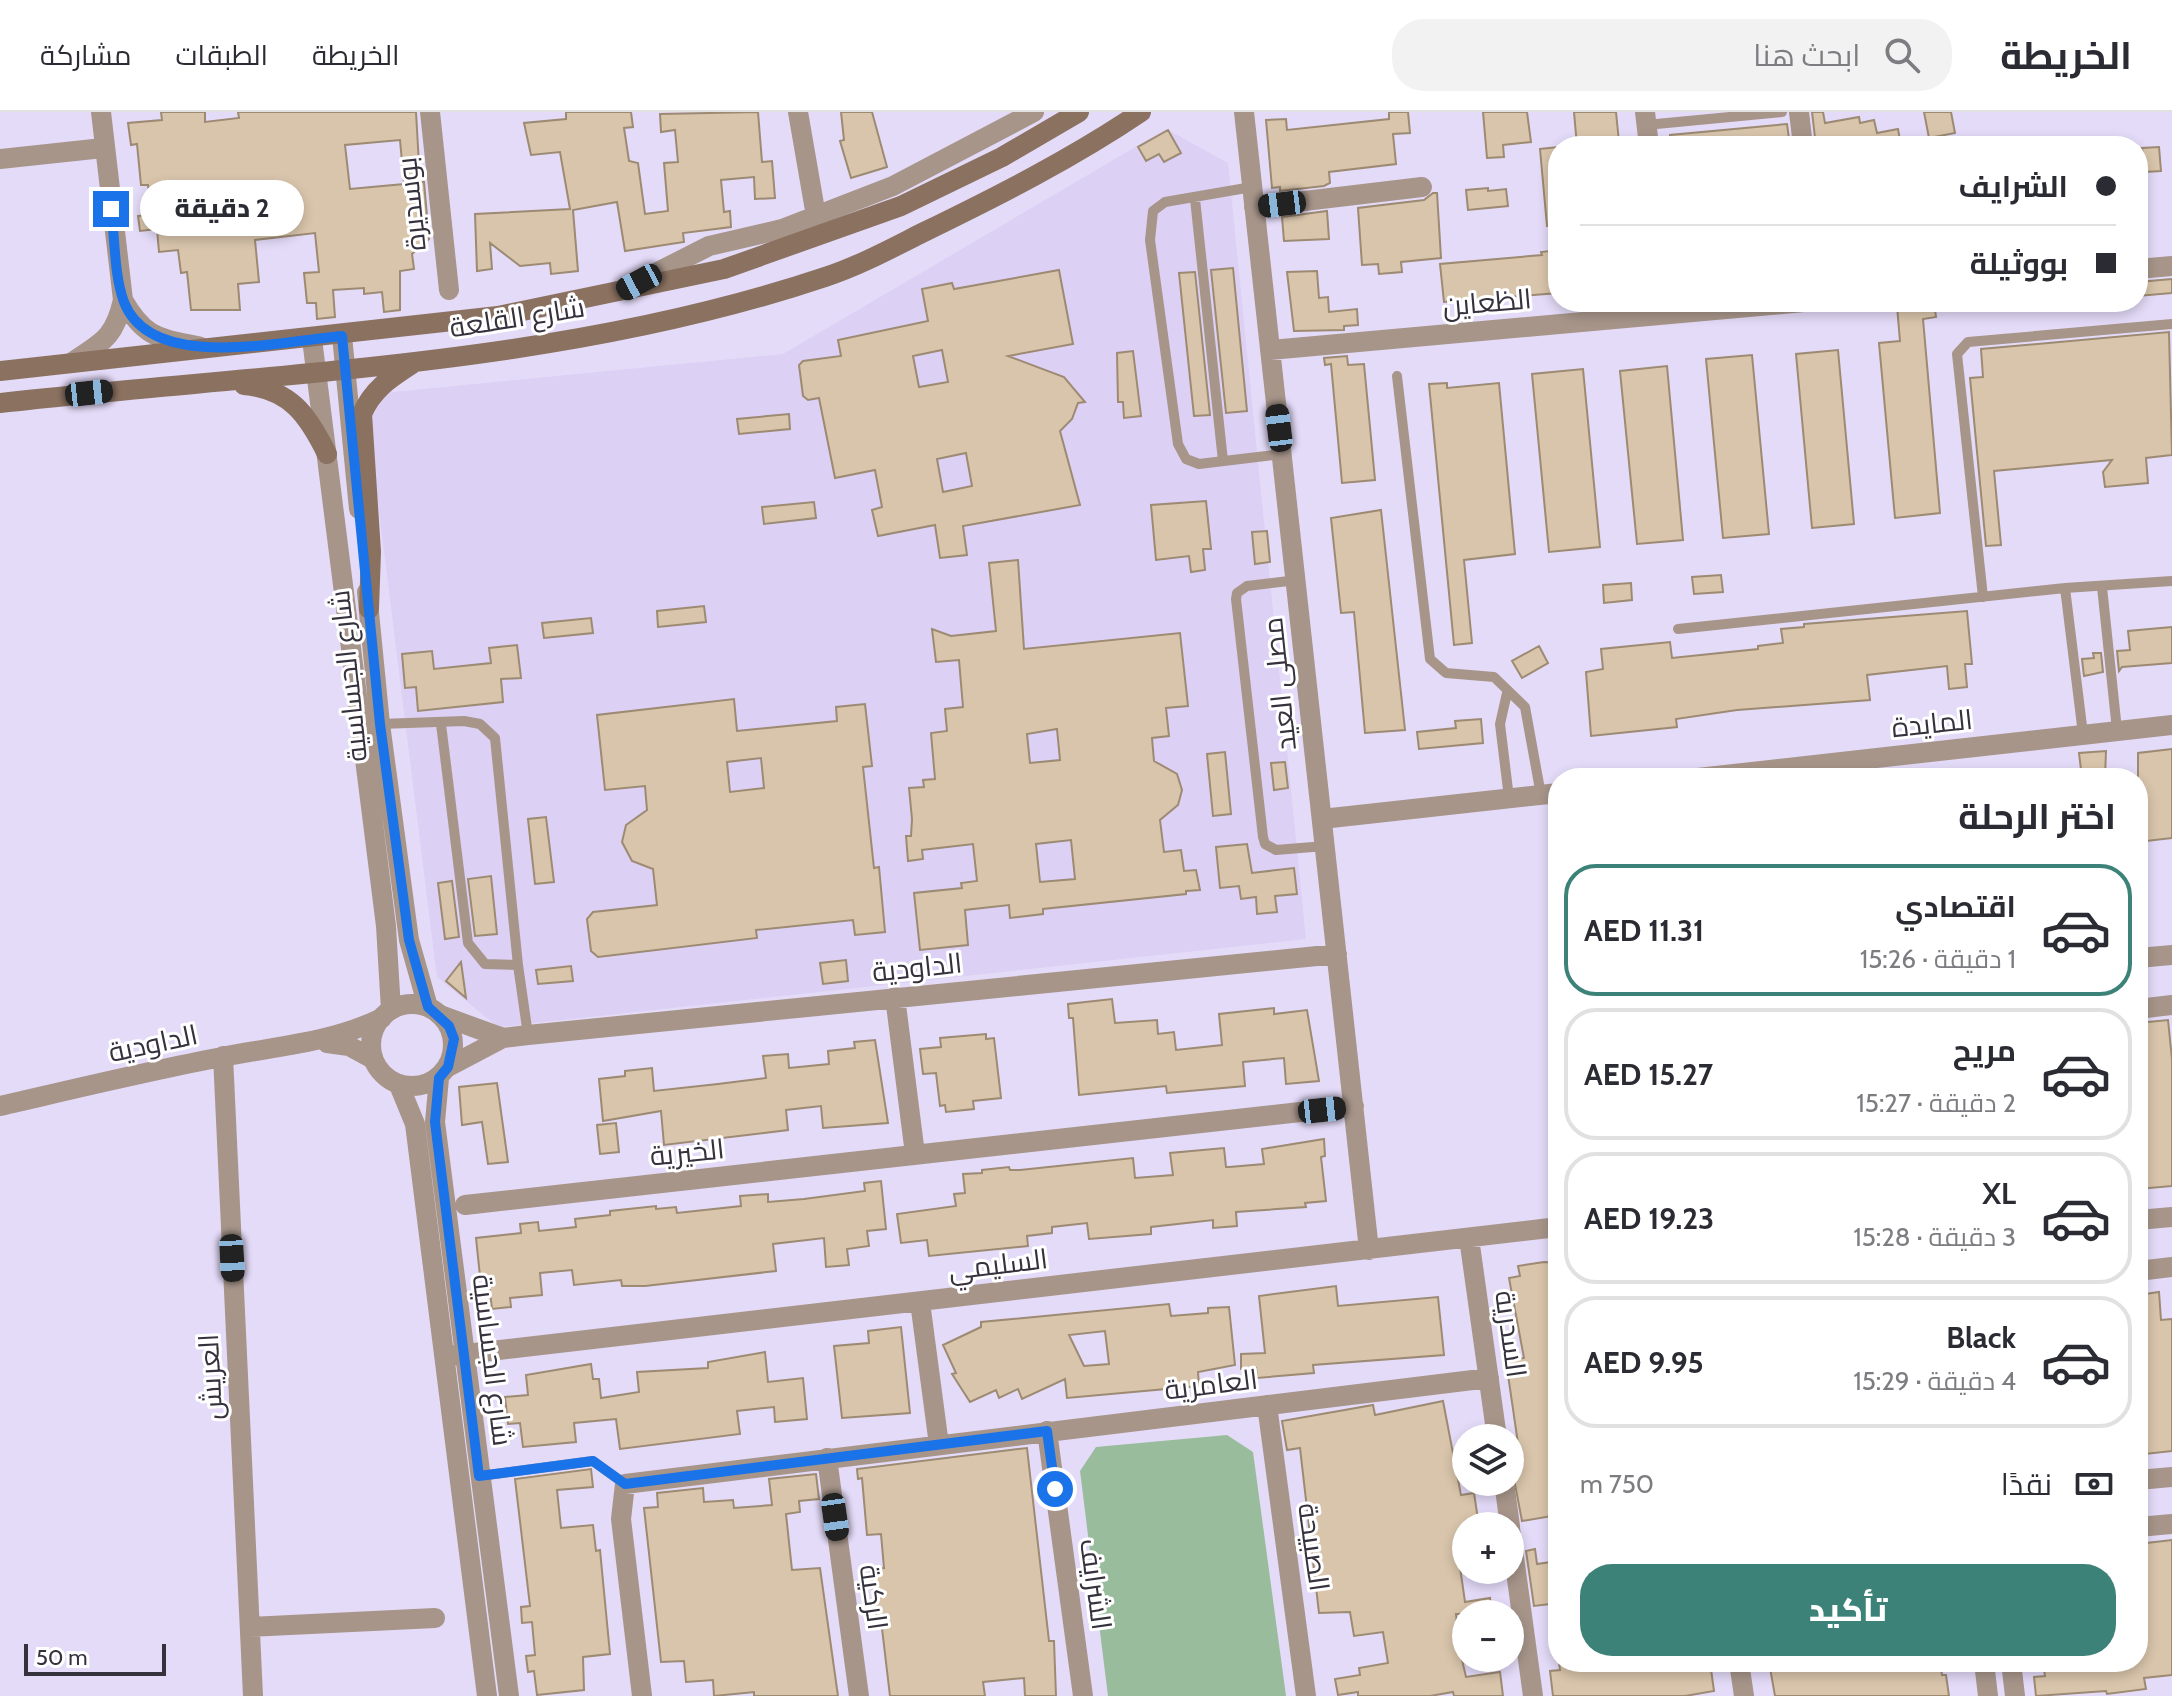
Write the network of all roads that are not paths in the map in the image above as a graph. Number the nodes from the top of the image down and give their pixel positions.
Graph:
1 (101, 112) edge
2 (430, 112) edge
3 (798, 112) edge
4 (1079, 112) edge
5 (1141, 112) edge
6 (1244, 112) edge
7 (1782, 112) edge
8 (1799, 112) edge
9 (1024, 116) edge
10 (1646, 128) edge
11 (1802, 136) edge
12 (103, 148) junction
13 (0, 159) edge
14 (1422, 187) dead end
15 (1253, 197) junction
16 (1195, 199) junction
17 (816, 216) junction
18 (2172, 266) edge
19 (2148, 268) edge
20 (449, 290) dead end
21 (619, 292) junction
22 (123, 300) junction
23 (1630, 312) edge
24 (2172, 324) edge
25 (342, 336) junction
26 (312, 339) junction
27 (208, 349) junction
28 (1270, 350) junction
29 (415, 361) junction
30 (71, 363) junction
31 (345, 369) junction
32 (0, 371) edge
33 (315, 372) junction
34 (1397, 376) dead end
35 (208, 382) junction
36 (0, 403) edge
37 (327, 454) junction
38 (1282, 454) junction
39 (1223, 461) junction
40 (1297, 580) junction
41 (2172, 581) edge
42 (2102, 587) junction
43 (2065, 588) junction
44 (1983, 597) junction
45 (369, 609) junction
46 (1678, 629) dead end
47 (1507, 693) junction
48 (380, 724) junction
49 (441, 724) junction
50 (2172, 725) edge
51 (2117, 730) junction
52 (2083, 734) junction
53 (1882, 757) junction
54 (1860, 768) edge
55 (1884, 768) edge
56 (1548, 787) edge
57 (1548, 794) edge
58 (1509, 798) junction
59 (1322, 819) junction
60 (1325, 846) junction
61 (1337, 954) junction
62 (2172, 955) edge
63 (2148, 957) edge
64 (518, 965) junction
65 (895, 997) junction
66 (2172, 1005) edge
67 (2148, 1008) edge
68 (434, 1011) junction
69 (387, 1014) junction
70 (528, 1035) junction
71 (503, 1038) junction
72 (319, 1041) junction
73 (223, 1056) junction
74 (373, 1059) junction
75 (443, 1072) junction
76 (399, 1085) junction
77 (0, 1106) edge
78 (1354, 1106) junction
79 (915, 1154) junction
80 (465, 1205) dead end
81 (2172, 1217) edge
82 (2148, 1219) edge
83 (1548, 1228) edge
84 (1469, 1238) junction
85 (1369, 1250) junction
86 (2172, 1267) edge
87 (2148, 1270) edge
88 (920, 1302) junction
89 (454, 1356) junction
90 (1489, 1378) junction
91 (1267, 1405) junction
92 (1495, 1424) edge
93 (1047, 1431) junction
94 (939, 1445) junction
95 (827, 1458) junction
96 (479, 1476) junction
97 (2172, 1477) edge
98 (2148, 1479) edge
99 (625, 1484) junction
100 (2172, 1524) edge
101 (2148, 1526) edge
102 (1518, 1584) edge
103 (435, 1618) dead end
104 (250, 1627) junction
105 (1740, 1672) edge
106 (1985, 1672) edge
107 (2012, 1672) edge
108 (253, 1696) edge
109 (487, 1696) edge
110 (509, 1696) edge
111 (642, 1696) edge
112 (859, 1696) edge
113 (1083, 1696) edge
114 (1306, 1696) edge
115 (1533, 1696) edge
116 (1744, 1696) edge
117 (1988, 1696) edge
118 (2015, 1696) edge

1 - 12 street
2 - 20 street, بوسديرة
3 - 17 street
4 - 21 main road, شارع القلعة
5 - 29 main road, شارع القلعة
6 - 15 street, مصلى العيد
7 - 10 lane
8 - 11 street
9 - 17 street, شارع القلعة
12 - 13 street
12 - 22 street
14 - 15 street
15 - 16 lane
15 - 28 street, مصلى العيد
16 - 39 lane
16 - 39 lane
17 - 21 street, شارع القلعة
18 - 19 street
21 - 25 main road, شارع القلعة
22 - 27 street
22 - 30 street
23 - 28 street, الظعاين
24 - 44 lane
25 - 26 main road, شارع القلعة
25 - 31 street, شارع الجساسية
26 - 27 main road, شارع القلعة
26 - 33 street, شارع الجساسية
27 - 30 main road, شارع القلعة
28 - 38 street, مصلى العيد
29 - 31 main road, شارع القلعة
29 - 45 main road
30 - 32 main road, شارع القلعة
31 - 33 main road, شارع القلعة
31 - 45 street, شارع الجساسية
33 - 35 main road, شارع القلعة
33 - 37 street, شارع الجساسية
34 - 47 lane
35 - 36 main road, شارع القلعة
35 - 37 main road
37 - 69 street, شارع الجساسية
38 - 39 lane
38 - 40 street, مصلى العيد
40 - 59 street, مصلى العيد
40 - 60 lane
41 - 42 lane
42 - 43 lane
42 - 51 lane
43 - 44 lane
43 - 52 lane
44 - 46 lane
45 - 48 street, شارع الجساسية
47 - 56 lane
47 - 58 lane
48 - 49 lane
48 - 68 street, شارع الجساسية
49 - 64 lane
49 - 64 lane
50 - 51 street, المايدة
51 - 52 street, المايدة
52 - 53 street, المايدة
53 - 54 street, المايدة
53 - 55 street
57 - 58 street
58 - 59 street
59 - 60 street, مصلى العيد
60 - 61 street, مصلى العيد
61 - 65 street, الداودية
61 - 78 street, مصلى العيد
62 - 63 street
64 - 70 lane
65 - 70 street, الداودية
65 - 79 street
66 - 67 street
68 - 69 street
68 - 71 street, الداودية
68 - 75 street
69 - 72 street, الداودية
69 - 74 street
70 - 71 street, الداودية
71 - 75 street, الداودية
72 - 73 street, الداودية
72 - 74 street, الداودية
73 - 77 street, الداودية
73 - 104 street, العريش
74 - 76 street
75 - 76 street
75 - 89 street, شارع الجساسية
76 - 89 street, شارع الجساسية
78 - 79 street, الخيرية
78 - 85 street, مصلى العيد
79 - 80 street, الخيرية
81 - 82 street
83 - 84 street, السليمي
84 - 85 street, السليمي
84 - 90 street, السدرية
85 - 88 street, السليمي
86 - 87 street
88 - 89 street, السليمي
88 - 94 street
89 - 96 street, شارع الجساسية
89 - 109 street, شارع الجساسية
90 - 91 street, العامرية
90 - 92 street, السدرية
91 - 93 street, العامرية
91 - 114 street, الصبيحة
93 - 94 street, العامرية
93 - 113 street, الشرايف
94 - 95 street, العامرية
95 - 99 street, العامرية
95 - 112 street, الركية
96 - 99 lane
96 - 110 street, شارع الجساسية
97 - 98 street
99 - 111 street
100 - 101 street
102 - 115 street
103 - 104 street
104 - 108 street, العريش
105 - 116 street
106 - 117 street
107 - 118 street

